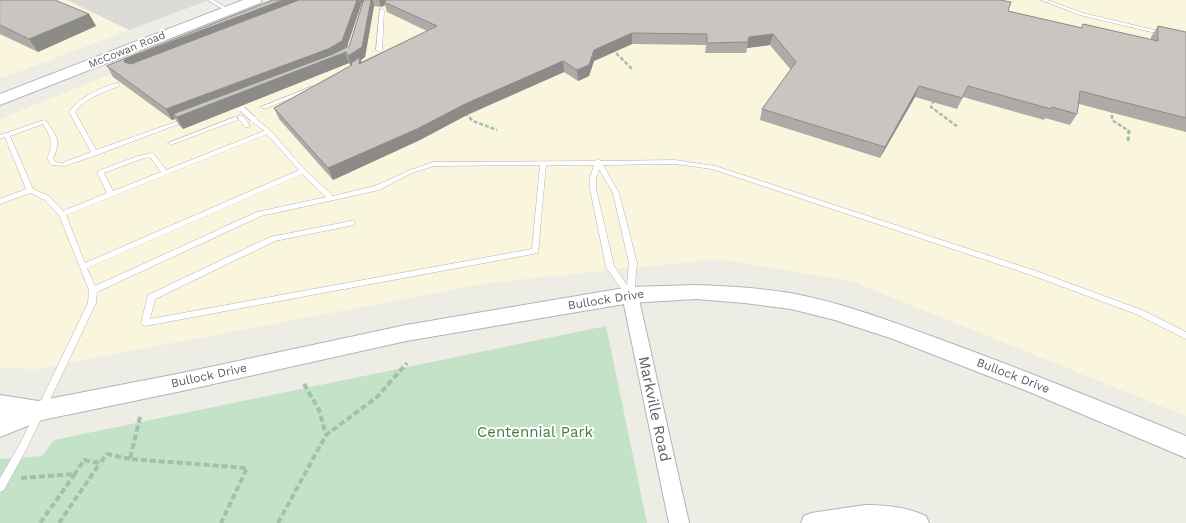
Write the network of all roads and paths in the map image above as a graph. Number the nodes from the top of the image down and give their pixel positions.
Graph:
1 (210, 0) edge
2 (255, 0) edge
3 (1043, 0) edge
4 (390, 7) edge
5 (228, 10) junction
6 (1168, 34) edge
7 (608, 47) edge
8 (379, 50) dead end
9 (632, 70) dead end
10 (117, 85) edge
11 (319, 86) edge
12 (937, 94) edge
13 (0, 100) edge
14 (234, 105) edge
15 (1113, 105) edge
16 (264, 107) dead end
17 (460, 109) edge
18 (197, 116) edge
19 (203, 121) edge
20 (247, 126) dead end
21 (958, 127) dead end
22 (210, 128) junction
23 (497, 130) dead end
24 (268, 131) junction
25 (3, 136) edge
26 (1128, 141) dead end
27 (171, 143) dead end
28 (95, 154) junction
29 (598, 161) junction
30 (543, 163) junction
31 (304, 171) junction
32 (165, 172) junction
33 (30, 190) junction
34 (111, 194) junction
35 (331, 198) junction
36 (0, 202) edge
37 (62, 214) junction
38 (350, 223) dead end
39 (84, 268) junction
40 (93, 290) junction
41 (630, 295) junction
42 (1186, 336) edge
43 (407, 363) dead end
44 (304, 384) dead end
45 (0, 405) edge
46 (40, 410) junction
47 (140, 417) dead end
48 (0, 426) edge
49 (326, 435) junction
50 (1186, 446) edge
51 (130, 459) junction
52 (100, 463) junction
53 (72, 477) junction
54 (3, 484) edge
55 (40, 523) edge
56 (59, 523) edge
57 (221, 523) edge
58 (278, 523) edge
59 (679, 523) edge
60 (811, 523) edge
61 (919, 523) edge

1 - 5 lane
2 - 5 main road, McCowan Road
3 - 6 lane
4 - 8 lane
5 - 13 main road, McCowan Road
7 - 9 path
10 - 28 lane
11 - 16 lane
12 - 21 path
14 - 24 lane, bridge
15 - 26 path
17 - 23 path
18 - 28 lane
19 - 22 lane
20 - 22 lane
22 - 27 lane
24 - 31 lane
24 - 32 lane
25 - 28 lane
25 - 33 lane
29 - 30 lane
29 - 41 lane
29 - 41 lane
29 - 42 lane
30 - 35 lane
30 - 38 lane
31 - 35 lane
31 - 39 lane
32 - 34 lane
32 - 34 lane
33 - 36 lane
33 - 37 lane
34 - 37 lane
35 - 40 lane
37 - 39 lane
39 - 40 lane
40 - 46 lane
41 - 46 street, Bullock Drive
41 - 50 street, Bullock Drive
41 - 59 street, Markville Road
43 - 49 path
44 - 49 path
45 - 46 street, Bullock Drive
46 - 48 street, Bullock Drive
46 - 54 lane
47 - 51 path
49 - 58 path
51 - 52 path
51 - 57 path
52 - 53 path
52 - 56 path
53 - 54 path
53 - 55 path
60 - 61 street

